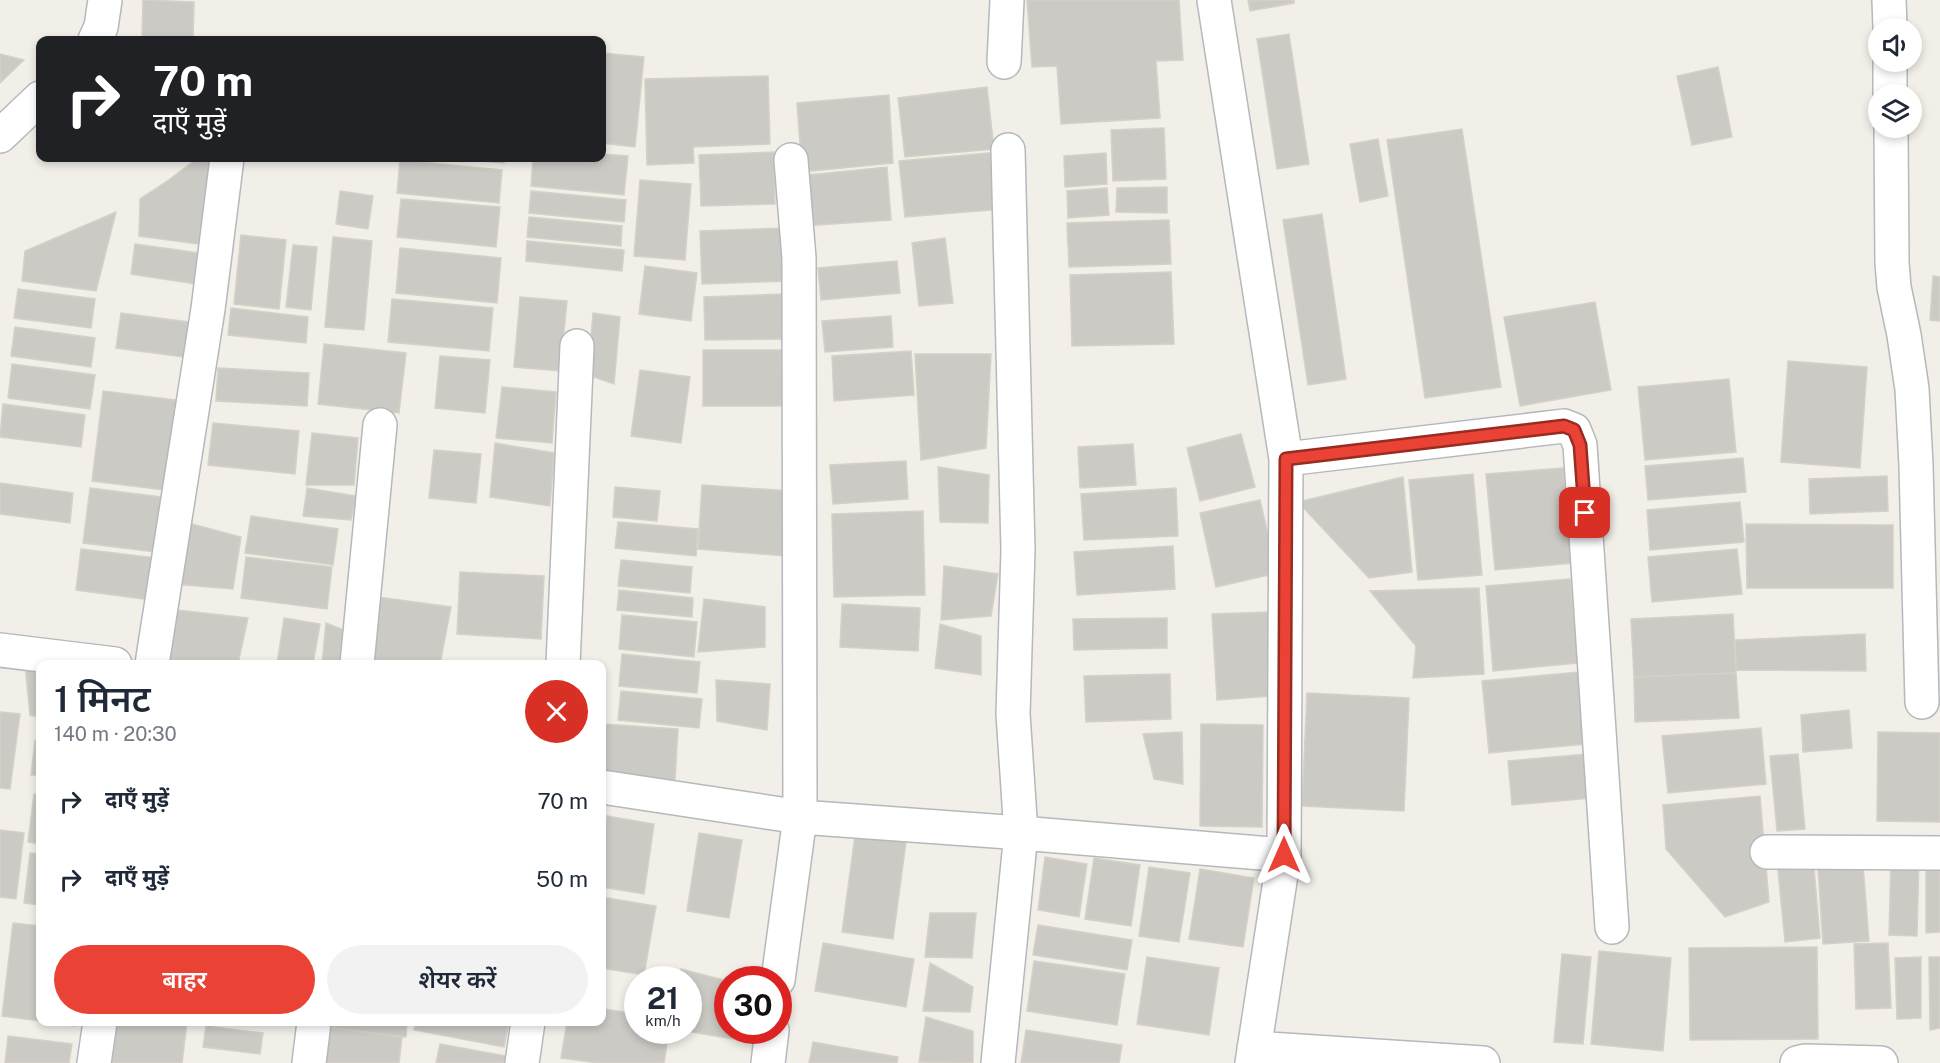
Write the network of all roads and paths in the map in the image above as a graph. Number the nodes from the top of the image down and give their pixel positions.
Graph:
1 (105, 0) edge
2 (1007, 0) edge
3 (1214, 0) edge
4 (1889, 0) edge
5 (1890, 18) edge
6 (97, 36) edge
7 (1004, 62) dead end
8 (36, 102) edge
9 (0, 136) edge
10 (1891, 138) edge
11 (1008, 150) dead end
12 (791, 160) dead end
13 (226, 162) edge
14 (578, 346) dead end
15 (380, 425) dead end
16 (1286, 459) junction
17 (0, 650) edge
18 (82, 660) edge
19 (153, 660) edge
20 (357, 660) edge
21 (563, 660) edge
22 (1922, 702) dead end
23 (606, 788) edge
24 (800, 817) junction
25 (1021, 833) junction
26 (1767, 852) dead end
27 (1940, 853) edge
28 (1284, 855) junction
29 (1612, 927) dead end
30 (780, 966) edge
31 (99, 1026) edge
32 (314, 1026) edge
33 (527, 1026) edge
34 (770, 1044) edge
35 (1253, 1056) edge
36 (94, 1063) edge
37 (309, 1063) edge
38 (522, 1063) edge
39 (768, 1063) edge
40 (998, 1063) edge
41 (1483, 1063) edge
42 (1797, 1063) edge
43 (1881, 1063) edge

1 - 6 street
2 - 7 street
3 - 16 street
4 - 5 street
8 - 9 street
10 - 22 street
11 - 25 street
12 - 24 street
13 - 19 street
14 - 21 street
15 - 20 street
16 - 28 street
16 - 29 street
17 - 18 street
23 - 24 street
24 - 25 street
24 - 30 street
25 - 28 street
25 - 40 street
26 - 27 street
28 - 35 street
31 - 36 street
32 - 37 street
33 - 38 street
34 - 39 street
35 - 41 street
42 - 43 street

